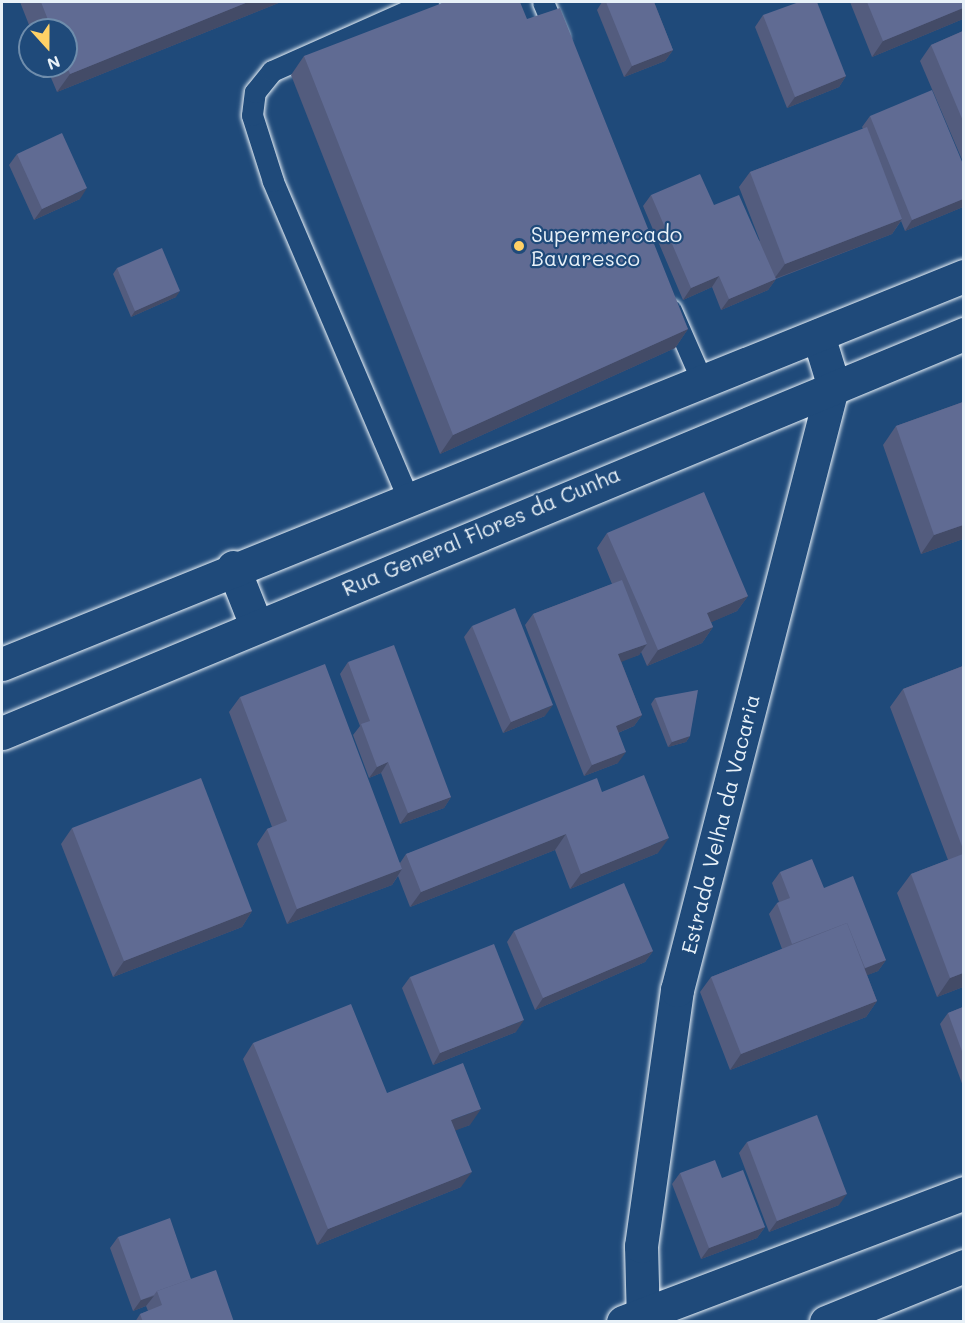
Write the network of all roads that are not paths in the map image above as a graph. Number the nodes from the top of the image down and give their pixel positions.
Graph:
1 (428, 2) edge
2 (543, 2) edge
3 (566, 55) edge
4 (963, 276) edge
5 (663, 290) edge
6 (963, 334) edge
7 (818, 335) junction
8 (702, 381) junction
9 (833, 384) junction
10 (408, 498) junction
11 (233, 567) junction
12 (256, 625) junction
13 (2, 664) edge
14 (2, 733) edge
15 (963, 1193) edge
16 (963, 1266) edge
17 (635, 1319) edge
18 (826, 1322) edge

1 - 10 lane
2 - 3 lane
4 - 7 street
5 - 8 lane
6 - 9 street, Rua General Flores da Cunha
7 - 8 street
7 - 9 street
8 - 10 street
9 - 12 street, Rua General Flores da Cunha
9 - 17 street, Estrada Velha da Vacaria
10 - 11 street
11 - 12 street
11 - 13 street
12 - 14 street, Rua General Flores da Cunha
15 - 17 street
16 - 18 street

